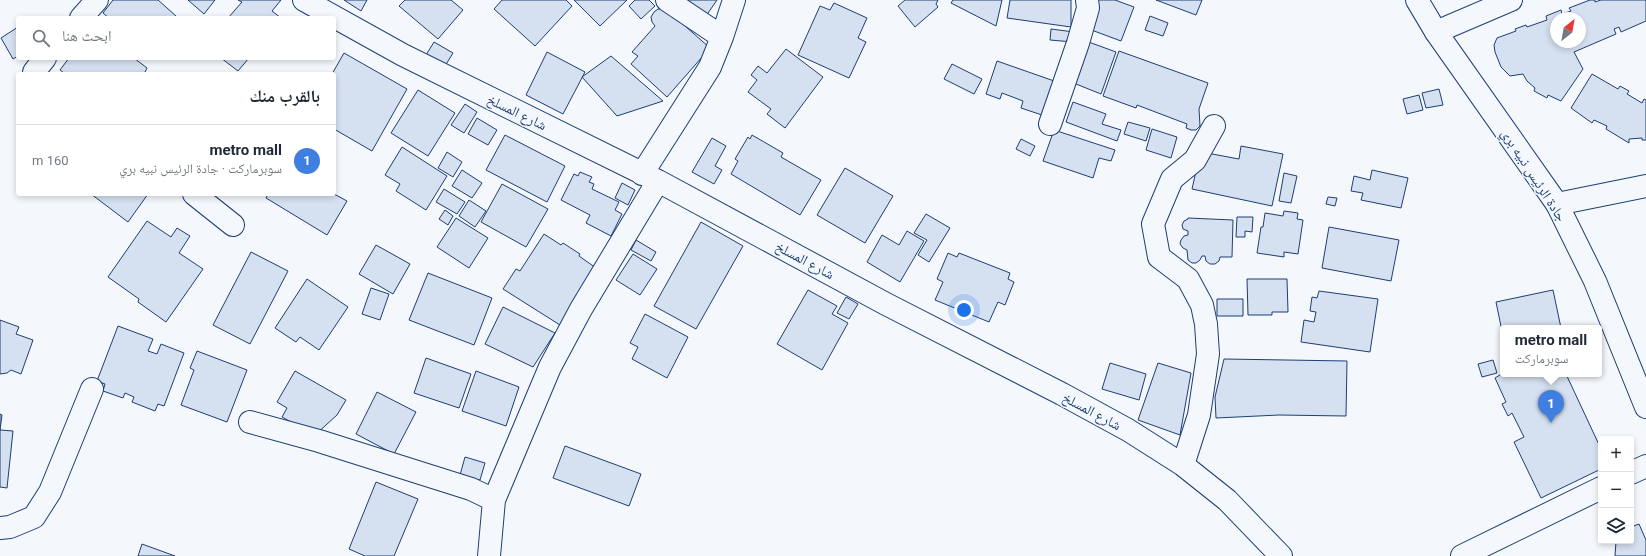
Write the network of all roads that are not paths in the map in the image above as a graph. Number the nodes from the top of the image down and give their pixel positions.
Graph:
1 (97, 0) edge
2 (304, 0) edge
3 (666, 0) edge
4 (734, 0) edge
5 (1087, 0) edge
6 (1418, 0) edge
7 (1511, 0) edge
8 (83, 16) edge
9 (333, 16) edge
10 (336, 18) edge
11 (1436, 32) junction
12 (722, 37) junction
13 (43, 60) edge
14 (34, 72) edge
15 (1050, 124) dead end
16 (1214, 126) dead end
17 (650, 177) junction
18 (1646, 186) edge
19 (197, 196) edge
20 (1557, 204) junction
21 (233, 225) dead end
22 (92, 389) dead end
23 (1646, 407) edge
24 (250, 422) dead end
25 (1183, 465) junction
26 (1646, 466) edge
27 (1633, 472) edge
28 (1598, 489) edge
29 (494, 500) junction
30 (0, 528) edge
31 (489, 556) edge
32 (1281, 556) edge
33 (1462, 556) edge

1 - 8 street
2 - 9 street, شارع المسلخ
3 - 12 street
4 - 12 street
5 - 15 street
6 - 11 street, جادة الرئيس نبيه بري
7 - 11 street
10 - 17 street, شارع المسلخ
11 - 20 street, جادة الرئيس نبيه بري
12 - 17 street
13 - 14 street
16 - 25 street
17 - 25 street, شارع المسلخ
17 - 29 street
18 - 20 street
19 - 21 street
20 - 23 street, جادة الرئيس نبيه بري
22 - 30 street
24 - 29 street
25 - 32 street, شارع المسلخ
26 - 27 street
28 - 33 street
29 - 31 street

